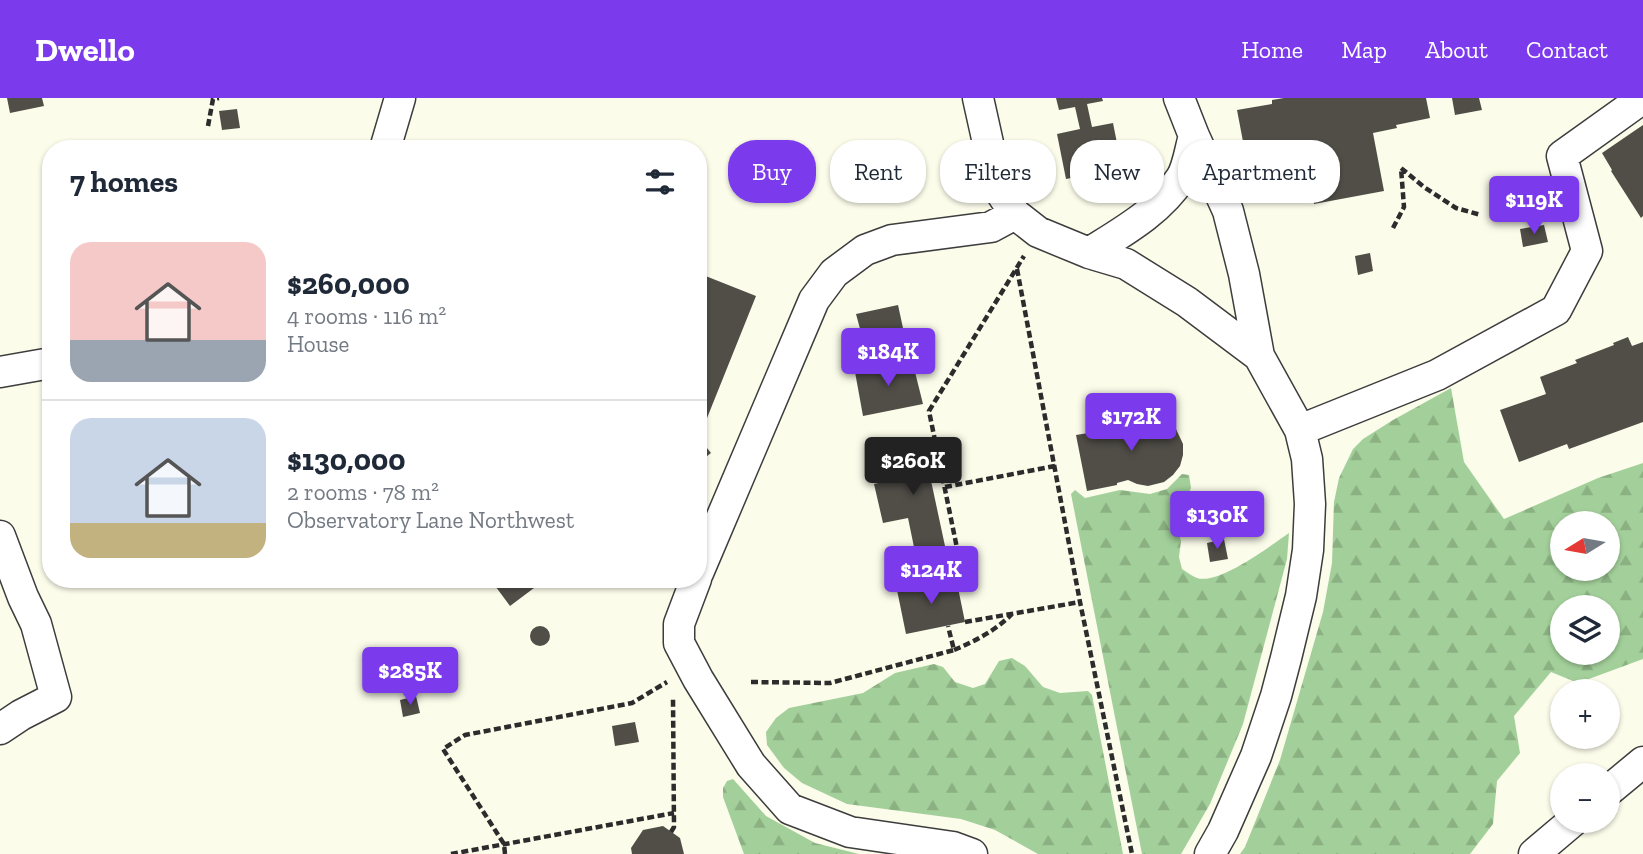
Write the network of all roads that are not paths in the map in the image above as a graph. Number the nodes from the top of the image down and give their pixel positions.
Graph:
1 (400, 98) edge
2 (978, 98) edge
3 (1179, 98) edge
4 (1643, 98) edge
5 (1194, 136) junction
6 (388, 140) edge
7 (1015, 214) junction
8 (1089, 253) junction
9 (1259, 356) junction
10 (42, 365) edge
11 (0, 372) edge
12 (1300, 430) junction
13 (0, 536) edge
14 (707, 552) edge
15 (693, 588) edge
16 (0, 729) edge
17 (1643, 762) edge
18 (1620, 781) edge
19 (1559, 833) edge
20 (972, 854) edge
21 (1210, 854) edge
22 (1534, 854) edge

1 - 6 street
2 - 7 street
3 - 5 street
4 - 12 street
5 - 8 street
5 - 9 street
7 - 8 street
7 - 14 street
8 - 9 street
9 - 12 street
10 - 11 street
12 - 21 street
13 - 16 street
15 - 20 street
17 - 18 street
19 - 22 street

